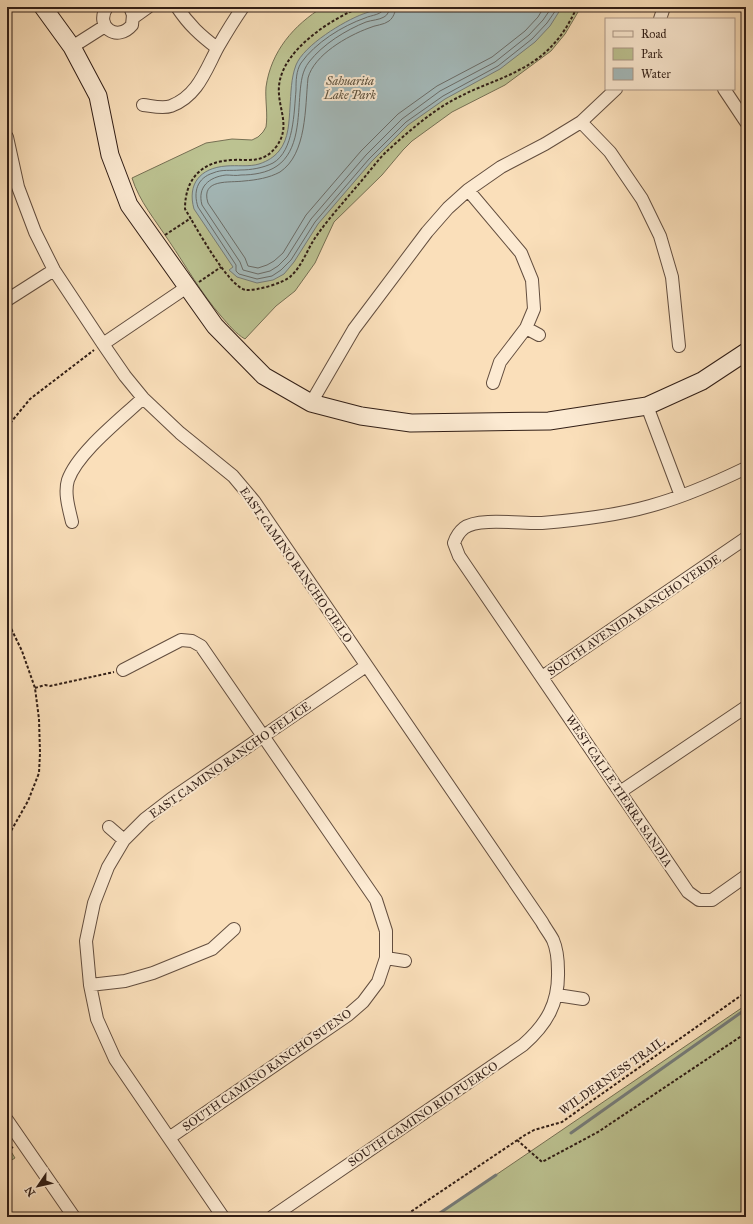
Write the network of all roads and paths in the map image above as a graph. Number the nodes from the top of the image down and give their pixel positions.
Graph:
1 (43, 7) edge
2 (107, 7) edge
3 (148, 7) edge
4 (177, 7) edge
5 (243, 7) edge
6 (362, 7) edge
7 (577, 7) edge
8 (664, 7) edge
9 (132, 12) edge
10 (660, 18) edge
11 (105, 26) junction
12 (72, 46) junction
13 (217, 48) junction
14 (615, 90) edge
15 (725, 90) edge
16 (143, 106) dead end
17 (580, 122) junction
18 (746, 122) edge
19 (7, 137) edge
20 (468, 190) junction
21 (191, 218) junction
22 (155, 242) junction
23 (221, 267) junction
24 (54, 270) junction
25 (188, 288) junction
26 (7, 300) edge
27 (526, 328) junction
28 (539, 335) dead end
29 (103, 344) junction
30 (679, 346) dead end
31 (746, 352) edge
32 (493, 383) dead end
33 (143, 398) junction
34 (311, 403) junction
35 (647, 406) junction
36 (7, 427) edge
37 (746, 468) edge
38 (681, 496) junction
39 (72, 522) dead end
40 (746, 538) edge
41 (7, 620) edge
42 (366, 666) junction
43 (123, 670) joint
44 (542, 677) junction
45 (35, 688) junction
46 (746, 707) edge
47 (264, 736) junction
48 (445, 781) joint
49 (620, 792) junction
50 (109, 827) dead end
51 (7, 838) edge
52 (124, 840) junction
53 (746, 876) edge
54 (234, 929) dead end
55 (386, 958) junction
56 (405, 961) dead end
57 (90, 985) junction
58 (746, 992) edge
59 (557, 995) junction
60 (583, 999) dead end
61 (746, 1033) edge
62 (7, 1120) edge
63 (169, 1138) junction
64 (518, 1140) junction
65 (74, 1217) edge
66 (223, 1217) edge
67 (272, 1217) edge
68 (403, 1217) edge

1 - 12 street
2 - 11 street
3 - 9 street
4 - 13 street
5 - 13 street
6 - 21 path
7 - 23 path
8 - 10 street
9 - 11 street
11 - 12 street
12 - 22 street
13 - 16 street
14 - 17 street
15 - 18 street
17 - 20 street
17 - 30 street
19 - 24 street, EAST CAMINO RANCHO CIELO
20 - 27 street
20 - 34 street
21 - 22 path
21 - 23 path
22 - 25 street
23 - 25 path
24 - 26 street
24 - 29 street, EAST CAMINO RANCHO CIELO
25 - 29 street
25 - 34 street
27 - 28 street
27 - 32 street
29 - 33 street, EAST CAMINO RANCHO CIELO
29 - 36 path
31 - 35 street
33 - 39 street
33 - 42 street, EAST CAMINO RANCHO CIELO
34 - 35 street
35 - 38 street
37 - 38 street
38 - 44 street, WEST CALLE TIERRA SANDIA
40 - 44 street, SOUTH AVENIDA RANCHO VERDE
41 - 45 path
42 - 47 street, EAST CAMINO RANCHO FELICE
42 - 48 street, EAST CAMINO RANCHO CIELO
43 - 45 path
43 - 47 street, SOUTH CAMINO RANCHO SUENO
44 - 49 street, WEST CALLE TIERRA SANDIA
45 - 51 path
46 - 49 street
47 - 52 street, EAST CAMINO RANCHO FELICE
47 - 55 street, SOUTH CAMINO RANCHO SUENO
48 - 59 street, SOUTH CAMINO RIO PUERCO
49 - 53 street, WEST CALLE TIERRA SANDIA
50 - 52 street
52 - 57 street, EAST CAMINO RANCHO FELICE
54 - 57 street
55 - 56 street
55 - 63 street, SOUTH CAMINO RANCHO SUENO
57 - 63 street, EAST CAMINO RANCHO FELICE
58 - 64 path, WILDERNESS TRAIL
59 - 60 street
59 - 67 street, SOUTH CAMINO RIO PUERCO
61 - 64 path
62 - 65 street
63 - 66 street, EAST CAMINO RANCHO FELICE
64 - 68 path, WILDERNESS TRAIL

